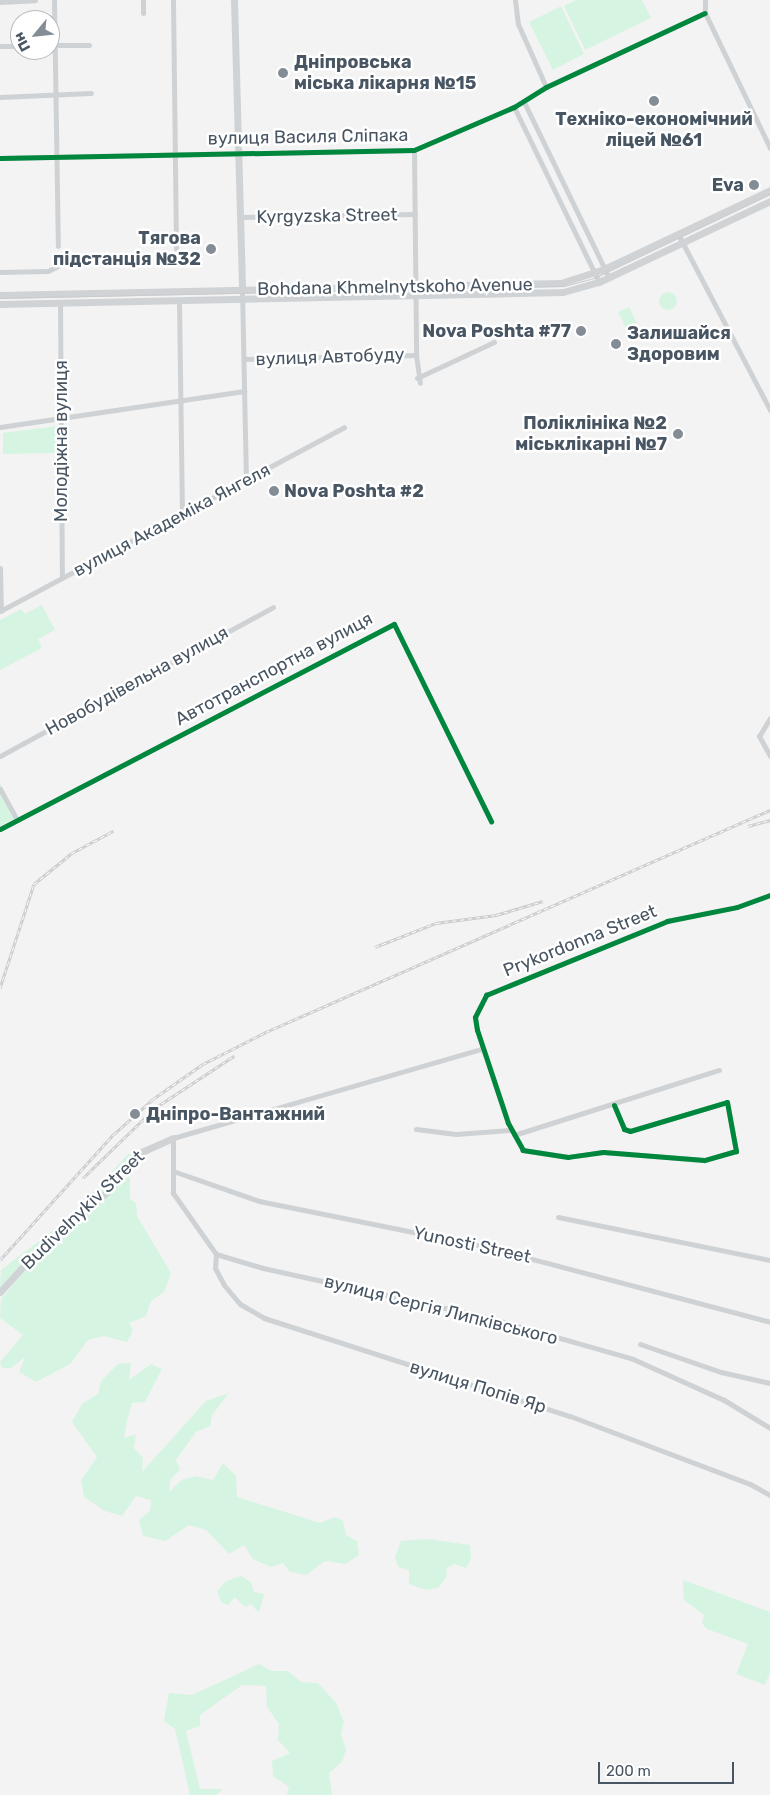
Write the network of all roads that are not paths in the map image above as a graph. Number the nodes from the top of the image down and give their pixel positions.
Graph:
1 (35, 0) edge
2 (143, 0) edge
3 (173, 0) edge
4 (234, 0) edge
5 (515, 0) edge
6 (705, 0) edge
7 (0, 2) edge
8 (143, 13) dead end
9 (705, 13) junction
10 (60, 45) edge
11 (90, 45) dead end
12 (53, 60) edge
13 (546, 87) junction
14 (91, 93) dead end
15 (56, 94) junction
16 (0, 97) edge
17 (524, 102) junction
18 (514, 107) junction
19 (770, 148) edge
20 (414, 150) junction
21 (238, 153) junction
22 (175, 154) junction
23 (58, 156) junction
24 (0, 158) edge
25 (770, 190) edge
26 (770, 200) edge
27 (415, 214) junction
28 (240, 217) junction
29 (678, 234) junction
30 (682, 243) junction
31 (58, 246) dead end
32 (176, 249) dead end
33 (58, 266) dead end
34 (604, 269) junction
35 (0, 272) edge
36 (594, 274) junction
37 (609, 278) junction
38 (599, 282) junction
39 (416, 287) junction
40 (242, 290) junction
41 (0, 295) edge
42 (414, 296) junction
43 (242, 300) junction
44 (179, 301) junction
45 (60, 303) junction
46 (0, 304) edge
47 (494, 342) dead end
48 (416, 355) junction
49 (244, 359) junction
50 (244, 391) junction
51 (180, 401) junction
52 (770, 410) edge
53 (60, 418) junction
54 (0, 427) edge
55 (344, 427) dead end
56 (246, 480) junction
57 (182, 516) junction
58 (0, 568) edge
59 (62, 578) junction
60 (273, 607) dead end
61 (1, 611) edge
62 (770, 718) edge
63 (0, 756) edge
64 (770, 756) edge
65 (0, 789) edge
66 (17, 820) junction
67 (491, 821) dead end
68 (0, 829) edge
69 (770, 896) edge
70 (482, 1049) junction
71 (719, 1070) dead end
72 (614, 1105) junction
73 (416, 1129) dead end
74 (512, 1132) junction
75 (173, 1138) junction
76 (173, 1171) junction
77 (558, 1217) dead end
78 (216, 1254) junction
79 (770, 1260) edge
80 (0, 1292) edge
81 (770, 1322) edge
82 (640, 1344) dead end
83 (770, 1383) edge
84 (770, 1428) edge
85 (770, 1495) edge

1 - 7 street
2 - 8 street
3 - 22 street
4 - 21 main road
5 - 13 street
6 - 9 street
9 - 13 street, вулиця Василя Сліпака
9 - 19 street
10 - 11 street
12 - 15 street
13 - 17 street, вулиця Василя Сліпака
14 - 15 street
15 - 16 street
15 - 23 street
17 - 18 street, вулиця Василя Сліпака
17 - 34 street
18 - 20 street, вулиця Василя Сліпака
18 - 36 street
20 - 21 street, вулиця Василя Сліпака
20 - 27 street
21 - 22 street, вулиця Василя Сліпака
21 - 28 main road
22 - 23 street, вулиця Василя Сліпака
22 - 32 street
23 - 24 street, вулиця Василя Сліпака
23 - 31 street
25 - 29 main road, Bohdana Khmelnytskoho Avenue
26 - 30 main road, Bohdana Khmelnytskoho Avenue
27 - 28 street, Kyrgyzska Street
27 - 39 street
28 - 40 main road
29 - 30 street
29 - 34 main road, Bohdana Khmelnytskoho Avenue
30 - 37 main road, Bohdana Khmelnytskoho Avenue
30 - 52 street
33 - 35 street
34 - 36 main road, Bohdana Khmelnytskoho Avenue
34 - 37 street
36 - 38 street
36 - 39 main road, Bohdana Khmelnytskoho Avenue
37 - 38 main road, Bohdana Khmelnytskoho Avenue
38 - 42 main road, Bohdana Khmelnytskoho Avenue
39 - 40 main road, Bohdana Khmelnytskoho Avenue
39 - 42 street
40 - 41 main road, Bohdana Khmelnytskoho Avenue
40 - 43 street
42 - 43 main road, Bohdana Khmelnytskoho Avenue
42 - 48 street
43 - 44 main road, Bohdana Khmelnytskoho Avenue
43 - 49 street
44 - 45 main road, Bohdana Khmelnytskoho Avenue
44 - 51 street
45 - 46 main road, Bohdana Khmelnytskoho Avenue
45 - 53 street, Молодіжна вулиця
47 - 48 street
48 - 49 street, вулиця Автобуду
49 - 50 street
50 - 51 street
50 - 56 street
51 - 53 street
51 - 57 street
53 - 54 street
53 - 59 street, Молодіжна вулиця
55 - 56 street, вулиця Академіка Янгеля
56 - 57 street, вулиця Академіка Янгеля
57 - 59 street, вулиця Академіка Янгеля
58 - 61 street
59 - 61 street, вулиця Академіка Янгеля
60 - 63 street, Новобудівельна вулиця
62 - 64 street
65 - 66 street
66 - 67 street, Автотранспортна вулиця
66 - 68 street, Автотранспортна вулиця
69 - 70 street, Prykordonna Street
70 - 74 street, Prykordonna Street
70 - 75 street
71 - 72 street
72 - 74 street
72 - 74 street
73 - 74 street
75 - 76 street
75 - 80 main road, Budivelnykiv Street
76 - 78 street
76 - 81 street, Yunosti Street
77 - 79 street
78 - 84 street, вулиця Сергія Липківського
78 - 85 street, вулиця Попів Яр
82 - 83 street

